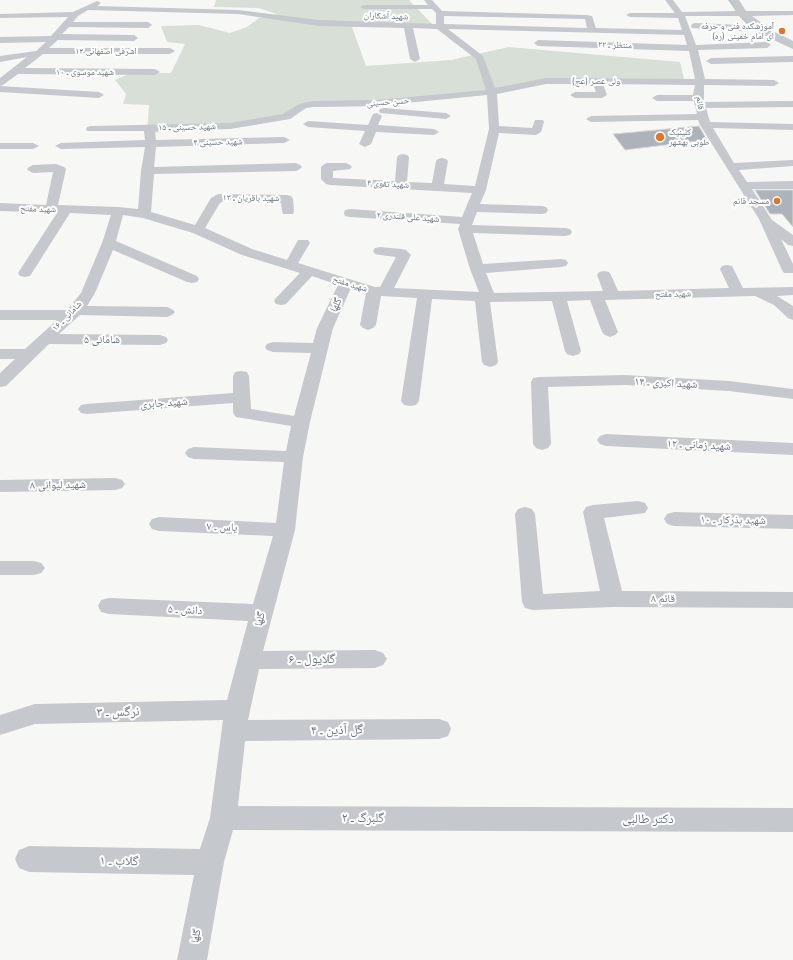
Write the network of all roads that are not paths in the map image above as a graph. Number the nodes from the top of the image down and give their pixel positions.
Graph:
1 (104, 0) edge
2 (190, 0) edge
3 (428, 0) edge
4 (735, 0) edge
5 (498, 5) dead end
6 (364, 7) dead end
7 (86, 8) junction
8 (438, 10) junction
9 (183, 11) junction
10 (209, 12) junction
11 (793, 13) edge
12 (75, 14) junction
13 (499, 14) junction
14 (680, 14) edge
15 (744, 14) junction
16 (630, 15) dead end
17 (0, 16) edge
18 (203, 21) dead end
19 (173, 22) dead end
20 (148, 25) dead end
21 (408, 26) junction
22 (62, 27) junction
23 (440, 27) junction
24 (741, 28) dead end
25 (592, 31) junction
26 (54, 38) junction
27 (146, 38) dead end
28 (0, 40) edge
29 (538, 43) dead end
30 (792, 44) edge
31 (767, 45) dead end
32 (693, 48) junction
33 (170, 51) dead end
34 (40, 52) junction
35 (0, 53) edge
36 (0, 59) edge
37 (416, 59) dead end
38 (793, 59) edge
39 (696, 61) junction
40 (16, 71) junction
41 (155, 72) dead end
42 (597, 81) junction
43 (700, 81) junction
44 (0, 83) edge
45 (774, 83) dead end
46 (0, 89) edge
47 (492, 92) junction
48 (575, 94) dead end
49 (99, 96) dead end
50 (657, 98) dead end
51 (699, 102) junction
52 (793, 104) edge
53 (378, 107) junction
54 (446, 116) dead end
55 (286, 117) joint
56 (591, 119) dead end
57 (704, 121) junction
58 (539, 122) dead end
59 (308, 124) dead end
60 (372, 127) junction
61 (793, 127) edge
62 (152, 128) junction
63 (494, 129) junction
64 (90, 130) dead end
65 (434, 132) dead end
66 (284, 140) dead end
67 (151, 143) junction
68 (365, 144) dead end
69 (0, 146) edge
70 (33, 146) dead end
71 (61, 146) dead end
72 (404, 157) dead end
73 (442, 161) dead end
74 (793, 163) edge
75 (346, 166) dead end
76 (296, 167) dead end
77 (731, 167) junction
78 (33, 169) dead end
79 (147, 171) junction
80 (401, 184) junction
81 (793, 185) edge
82 (743, 186) junction
83 (438, 187) junction
84 (480, 190) junction
85 (0, 207) edge
86 (473, 208) junction
87 (51, 209) junction
88 (66, 210) junction
89 (542, 210) dead end
90 (118, 211) junction
91 (288, 211) dead end
92 (350, 213) dead end
93 (144, 214) junction
94 (765, 219) junction
95 (466, 225) junction
96 (777, 228) junction
97 (793, 228) edge
98 (198, 230) junction
99 (565, 232) dead end
100 (793, 242) edge
101 (109, 243) junction
102 (303, 243) dead end
103 (380, 251) dead end
104 (562, 263) dead end
105 (290, 266) junction
106 (476, 269) junction
107 (727, 269) dead end
108 (308, 272) junction
109 (25, 273) dead end
110 (791, 274) edge
111 (604, 275) dead end
112 (192, 279) dead end
113 (650, 280) dead end
114 (346, 283) junction
115 (737, 290) junction
116 (793, 291) edge
117 (379, 292) junction
118 (711, 293) junction
119 (760, 293) junction
120 (656, 294) junction
121 (424, 295) junction
122 (612, 295) junction
123 (596, 296) junction
124 (485, 297) junction
125 (558, 297) junction
126 (281, 302) dead end
127 (73, 312) junction
128 (167, 312) dead end
129 (0, 315) edge
130 (793, 315) edge
131 (368, 325) dead end
132 (610, 332) dead end
133 (44, 339) junction
134 (160, 340) dead end
135 (273, 347) dead end
136 (320, 348) junction
137 (573, 351) dead end
138 (0, 354) edge
139 (29, 354) junction
140 (490, 362) dead end
141 (241, 376) dead end
142 (0, 382) edge
143 (793, 394) edge
144 (242, 397) junction
145 (410, 401) dead end
146 (87, 410) dead end
147 (300, 422) junction
148 (606, 440) dead end
149 (542, 444) dead end
150 (793, 449) edge
151 (194, 453) dead end
152 (294, 457) junction
153 (115, 484) dead end
154 (0, 486) edge
155 (638, 508) dead end
156 (525, 514) dead end
157 (674, 519) dead end
158 (793, 522) edge
159 (158, 524) dead end
160 (285, 530) junction
161 (0, 568) edge
162 (34, 568) dead end
163 (613, 599) junction
164 (793, 600) edge
165 (109, 606) dead end
166 (261, 613) junction
167 (375, 659) dead end
168 (250, 660) junction
169 (236, 721) junction
170 (0, 725) edge
171 (439, 729) dead end
172 (223, 818) junction
173 (502, 819) joint
174 (793, 820) edge
175 (29, 859) dead end
176 (210, 862) junction
177 (192, 960) edge

1 - 7 street
2 - 9 street
3 - 8 street
4 - 15 street
5 - 13 street
6 - 8 street
7 - 9 street, شهید آشکاران
7 - 12 street
8 - 13 street
8 - 23 street
9 - 10 street, شهید آشکاران
9 - 19 street
10 - 18 street
10 - 21 street, شهید آشکاران
11 - 15 street
12 - 17 street
12 - 22 street
13 - 25 street
14 - 15 street
14 - 16 street
14 - 24 street
14 - 25 street, شهید آشکاران
14 - 32 street, قائم
15 - 30 street
20 - 22 street
21 - 23 street, شهید آشکاران
21 - 37 street
22 - 26 street
23 - 25 street, شهید آشکاران
23 - 47 street
26 - 27 street
26 - 28 street
26 - 34 street
29 - 32 street, منتظر ـ ۲۲
31 - 32 street, منتظر ـ ۲۲
32 - 39 street, قائم
33 - 34 street, اشرفی اصفهانی ۱۲
34 - 35 street
34 - 36 street
34 - 40 street
38 - 39 street
39 - 43 street, قائم
40 - 41 street, شهید موسوی ـ ۱۰
40 - 44 street
42 - 43 street, ولی عصر (عج)
42 - 47 street, ولی عصر (عج)
42 - 48 street
43 - 45 street, ولی عصر (عج)
43 - 51 street, قائم
46 - 49 street
47 - 53 street, حسن حسینی
47 - 63 street
50 - 51 street
51 - 52 street
51 - 57 street, قائم
53 - 54 street
53 - 55 street, حسن حسینی
53 - 60 street
55 - 62 street, شهید حسینی ـ ۱۵
56 - 57 street
57 - 61 street
57 - 77 street, قائم
58 - 63 street
59 - 60 street
60 - 65 street
60 - 68 street
62 - 64 street
62 - 67 street, شهید حسینی ـ ۱۵
63 - 84 street
66 - 67 street, شهید حسینی ۴
67 - 71 street, شهید حسینی ۴
67 - 79 street, شهید حسینی ـ ۱۵
69 - 70 street
72 - 80 street
73 - 83 street
74 - 77 street
75 - 80 street, شهید تقوی ۴
76 - 79 street
77 - 82 street, قائم
78 - 87 street
79 - 93 street, شهید حسینی ـ ۱۵
80 - 83 street, شهید تقوی ۴
81 - 82 street
82 - 94 street, قائم
83 - 84 street, شهید تقوی ۴
84 - 86 street
85 - 87 street, شهید مفتح
86 - 89 street
86 - 95 street
87 - 88 street, شهید مفتح
88 - 90 street, شهید مفتح
88 - 109 street
90 - 93 street, شهید مفتح
90 - 101 street, شامانی ـ ۱۶
91 - 98 street, شهید باقریان ـ ۱۳
92 - 95 street, شهید علی قلندری ۲
93 - 98 street, شهید مفتح
94 - 96 street
94 - 110 street
95 - 99 street, شهید علی قلندری ۲
95 - 106 street
96 - 97 street
96 - 100 street
98 - 105 street, شهید مفتح
101 - 112 street
101 - 127 street, شامانی ـ ۱۶
102 - 105 street
103 - 117 street
104 - 106 street
105 - 108 street, شهید مفتح
106 - 124 street
107 - 115 street
108 - 114 street, شهید مفتح
108 - 126 street
110 - 115 street
111 - 122 street
113 - 120 street
114 - 117 street, شهید مفتح
114 - 136 street, گلها
115 - 118 street
116 - 119 street
117 - 121 street, شهید مفتح
117 - 131 street
118 - 119 street
118 - 120 street, شهید مفتح
119 - 130 street
120 - 122 street, شهید مفتح
121 - 124 street, شهید مفتح
121 - 145 street
122 - 123 street, شهید مفتح
123 - 125 street, شهید مفتح
123 - 132 street
124 - 125 street, شهید مفتح
124 - 140 street
125 - 137 street
127 - 128 street
127 - 129 street
127 - 133 street, شامانی ـ ۱۶
133 - 134 street, شامانی ۵
133 - 139 street, شامانی ـ ۱۶
135 - 136 street
136 - 147 street, گلها
138 - 139 street
139 - 142 street, شامانی ـ ۱۶
141 - 144 street
143 - 149 street, شهید اکبری ـ ۱۴
144 - 146 street, شهید جابری
144 - 147 street
147 - 152 street, گلها
148 - 150 street, شهید زمانی ـ ۱۲
151 - 152 street
152 - 160 street, گلها
153 - 154 street, شهید لیوانی ۸
155 - 163 street
156 - 163 street, قائم ۸
157 - 158 street, شهید بذرکار ـ ۱۰
159 - 160 street, یاس ـ ۷
160 - 166 street, گلها
161 - 162 street
163 - 164 street, قائم ۸
165 - 166 street, دانش ـ ۵
166 - 168 street, گلها
167 - 168 street, گلایول ـ ۶
168 - 169 street, گلها
169 - 170 street, نرگس ـ ۳
169 - 171 street, گل آذین ـ ۴
169 - 172 street, گلها
172 - 173 street, گلبرگ ـ ۲
172 - 176 street, گلها
173 - 174 street, دکتر طالبی
175 - 176 street, گلاب ـ ۱
176 - 177 street, گلها

